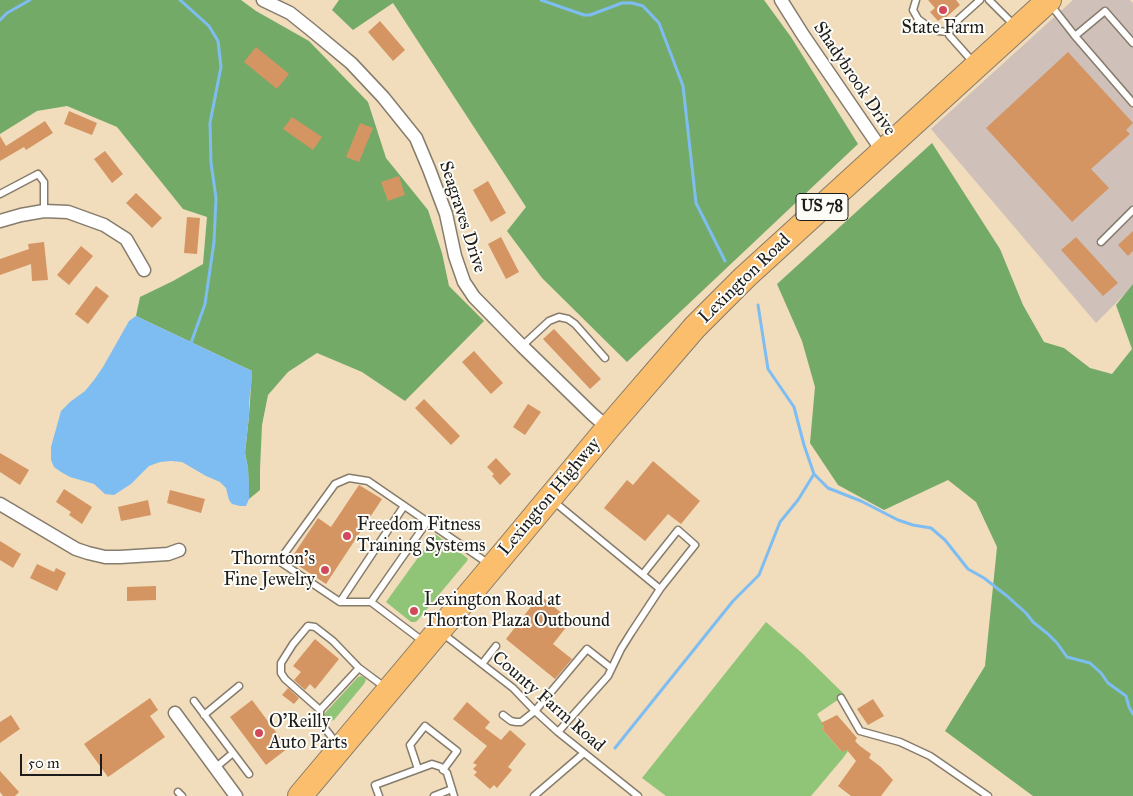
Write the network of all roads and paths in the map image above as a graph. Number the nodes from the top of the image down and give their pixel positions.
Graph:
1 (263, 0) edge
2 (781, 0) edge
3 (916, 0) edge
4 (980, 0) edge
5 (989, 0) edge
6 (1048, 1) edge
7 (1018, 28) junction
8 (950, 34) junction
9 (1075, 36) junction
10 (1133, 43) edge
11 (976, 66) junction
12 (1133, 103) edge
13 (883, 152) junction
14 (0, 194) edge
15 (1133, 210) edge
16 (44, 211) junction
17 (0, 221) edge
18 (1102, 242) dead end
19 (144, 270) dead end
20 (522, 346) junction
21 (605, 358) dead end
22 (608, 428) junction
23 (550, 498) junction
24 (0, 504) edge
25 (404, 506) junction
26 (427, 522) junction
27 (178, 550) dead end
28 (492, 567) junction
29 (643, 574) junction
30 (660, 588) junction
31 (340, 602) junction
32 (371, 602) junction
33 (433, 638) junction
34 (496, 646) dead end
35 (482, 664) junction
36 (359, 668) junction
37 (611, 668) junction
38 (239, 686) dead end
39 (389, 690) junction
40 (841, 698) dead end
41 (194, 701) dead end
42 (320, 710) junction
43 (535, 711) junction
44 (175, 713) dead end
45 (204, 715) junction
46 (503, 716) dead end
47 (558, 732) junction
48 (340, 748) junction
49 (233, 753) junction
50 (584, 753) junction
51 (215, 768) junction
52 (418, 769) junction
53 (443, 770) junction
54 (249, 774) dead end
55 (453, 793) edge
56 (236, 796) edge
57 (300, 796) edge
58 (379, 796) edge
59 (434, 796) edge
60 (534, 796) edge
61 (638, 796) edge
62 (988, 796) edge

1 - 20 street, Seagraves Drive
2 - 13 street, Shadybrook Drive
3 - 8 lane
4 - 8 lane
5 - 7 lane
6 - 7 highway, Lexington Road / US 78
6 - 9 lane
7 - 11 highway, Lexington Road / US 78
8 - 11 lane
9 - 10 lane
9 - 12 lane
11 - 13 highway, Lexington Road / US 78
13 - 22 highway, Lexington Road / US 78
14 - 16 lane
15 - 18 lane
16 - 17 street
16 - 19 street
20 - 21 lane
20 - 22 street, Seagraves Drive
22 - 23 highway, Lexington Highway / US 78
23 - 28 highway, Lexington Highway / US 78
23 - 29 lane
24 - 27 street
25 - 26 lane
25 - 31 lane
25 - 31 lane
26 - 28 lane
26 - 32 lane
28 - 33 highway, Lexington Highway / US 78
29 - 30 lane
29 - 30 lane
30 - 37 lane
31 - 32 lane
32 - 33 lane, County Farm Road
33 - 35 lane, County Farm Road
33 - 39 highway, Lexington Highway / US 78
34 - 35 lane
35 - 43 lane, County Farm Road
36 - 39 lane
36 - 42 lane
36 - 42 lane
37 - 43 lane
37 - 47 lane
38 - 45 lane
39 - 48 highway, Lexington Highway / US 78
40 - 62 lane
41 - 45 lane
42 - 48 lane
43 - 46 lane
43 - 47 lane, County Farm Road
44 - 51 street
45 - 49 lane
47 - 50 lane, County Farm Road
48 - 57 highway, Lexington Highway / US 78
49 - 51 lane
49 - 54 lane
50 - 60 lane
50 - 61 lane, County Farm Road
51 - 56 street
52 - 53 lane
52 - 53 lane
52 - 58 lane
53 - 55 lane
55 - 59 lane

